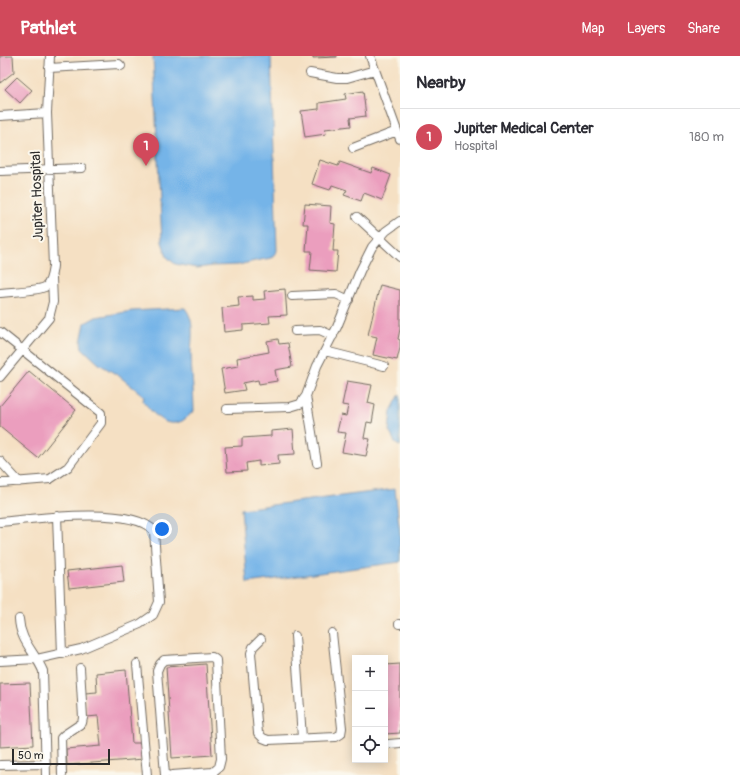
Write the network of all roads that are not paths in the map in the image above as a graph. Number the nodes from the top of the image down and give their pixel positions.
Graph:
1 (50, 56) edge
2 (370, 56) edge
3 (121, 66) dead end
4 (49, 68) junction
5 (375, 70) junction
6 (310, 73) dead end
7 (47, 113) junction
8 (0, 116) edge
9 (398, 135) edge
10 (353, 148) dead end
11 (82, 168) dead end
12 (49, 169) junction
13 (0, 172) edge
14 (357, 217) dead end
15 (400, 221) edge
16 (380, 238) junction
17 (400, 258) edge
18 (52, 278) junction
19 (0, 293) edge
20 (292, 296) dead end
21 (349, 300) junction
22 (295, 331) dead end
23 (0, 332) edge
24 (333, 336) junction
25 (23, 351) junction
26 (325, 351) junction
27 (384, 366) dead end
28 (0, 377) edge
29 (306, 396) junction
30 (227, 409) dead end
31 (0, 461) edge
32 (317, 463) dead end
33 (19, 482) junction
34 (0, 483) edge
35 (58, 516) junction
36 (0, 522) edge
37 (19, 619) dead end
38 (332, 633) dead end
39 (295, 636) dead end
40 (261, 639) dead end
41 (62, 654) junction
42 (38, 658) junction
43 (0, 661) edge
44 (137, 664) dead end
45 (80, 668) dead end
46 (302, 738) junction
47 (400, 743) edge
48 (389, 744) dead end
49 (46, 764) junction
50 (0, 765) edge
51 (213, 774) edge
52 (46, 775) edge
53 (62, 775) edge
54 (147, 775) edge
55 (165, 775) edge
56 (172, 775) edge

1 - 4 lane, Jupiter Hospital
2 - 5 lane
3 - 4 lane
4 - 7 lane, Jupiter Hospital
5 - 6 lane
5 - 9 lane
7 - 8 lane
7 - 12 lane, Jupiter Hospital
9 - 10 lane
11 - 12 lane
12 - 13 lane
12 - 18 lane, Jupiter Hospital
14 - 16 lane
15 - 16 lane
16 - 17 lane
16 - 21 lane
18 - 19 lane
18 - 25 lane, Jupiter Hospital
20 - 21 lane
21 - 24 lane
22 - 24 lane
23 - 25 lane
24 - 26 lane
25 - 28 lane, Jupiter Hospital
25 - 33 lane
26 - 27 lane
26 - 29 lane
29 - 30 lane
29 - 32 lane
31 - 33 lane
33 - 34 lane
35 - 36 lane
35 - 41 lane
35 - 41 lane
37 - 42 lane
38 - 46 lane
39 - 46 lane
40 - 46 lane
41 - 42 lane
42 - 43 lane
42 - 49 lane
44 - 54 lane
45 - 53 lane
47 - 48 lane
49 - 50 lane
49 - 52 lane
51 - 55 lane
51 - 56 lane

